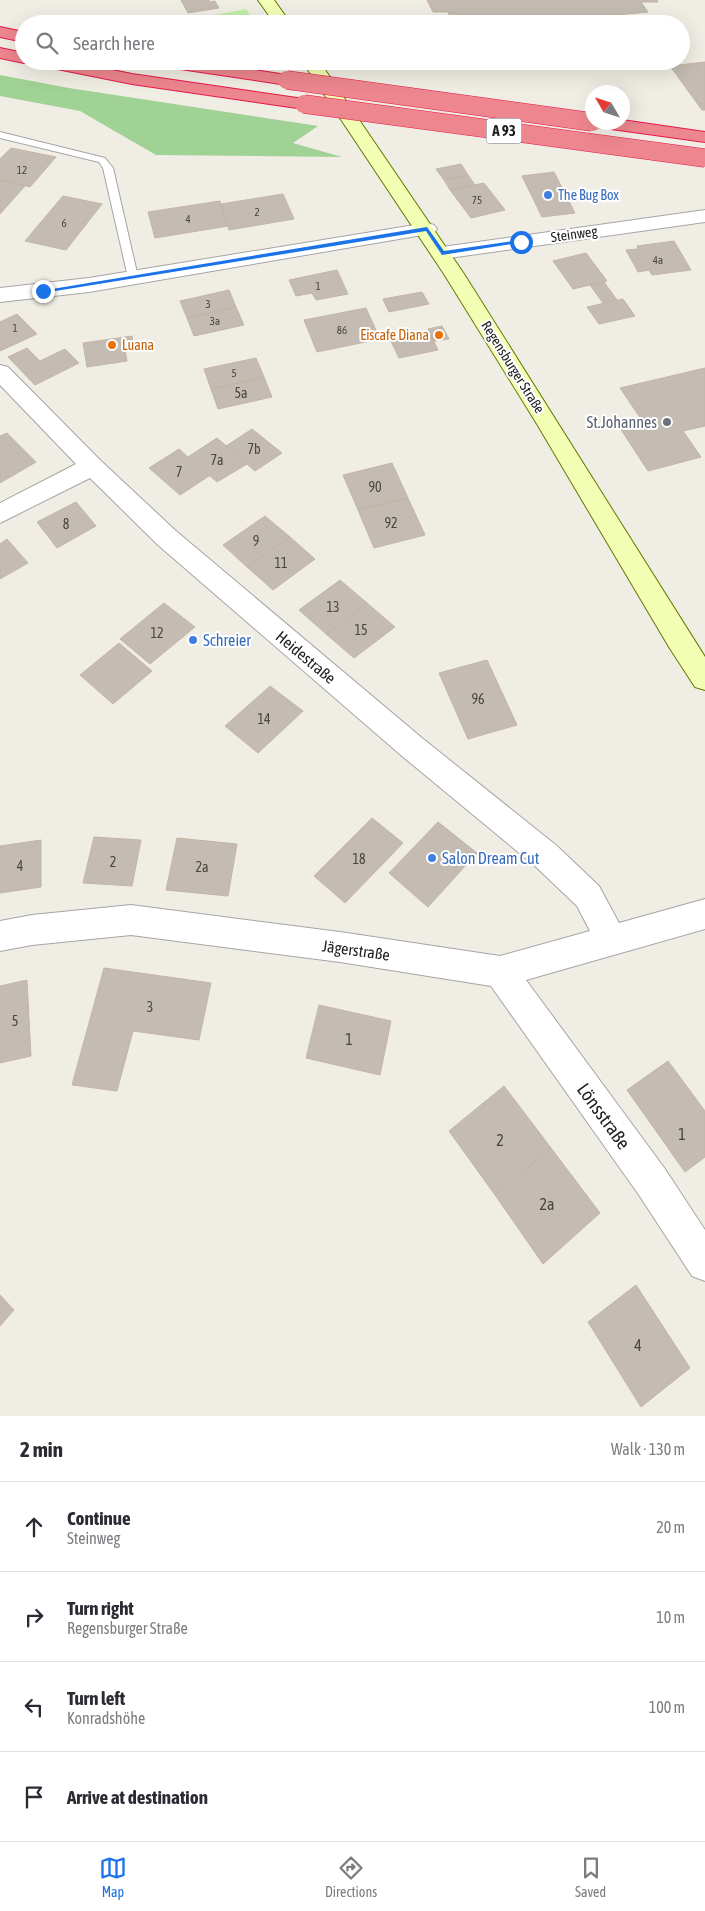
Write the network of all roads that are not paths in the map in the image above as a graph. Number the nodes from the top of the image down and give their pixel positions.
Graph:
1 (266, 0) edge
2 (277, 15) edge
3 (0, 32) edge
4 (15, 35) edge
5 (0, 53) edge
6 (15, 56) edge
7 (87, 70) edge
8 (220, 70) edge
9 (316, 70) edge
10 (585, 121) edge
11 (630, 127) edge
12 (0, 135) edge
13 (705, 137) edge
14 (705, 158) edge
15 (705, 216) edge
16 (427, 229) junction
17 (442, 253) junction
18 (133, 277) junction
19 (0, 295) edge
20 (0, 372) edge
21 (92, 466) junction
22 (0, 514) edge
23 (705, 679) edge
24 (705, 914) edge
25 (0, 936) edge
26 (609, 940) junction
27 (500, 972) junction
28 (705, 1263) edge

1 - 2 main road
3 - 4 highway
5 - 6 highway
7 - 14 highway, A 93, bridge
8 - 10 highway, A 93, bridge
9 - 16 main road, Regensburger Straße
11 - 13 highway
12 - 18 lane
15 - 17 street, Steinweg
16 - 17 main road, Regensburger Straße
16 - 18 street
17 - 23 main road, Regensburger Straße
18 - 19 street
20 - 21 street, Heidestraße
21 - 22 street
21 - 26 street, Heidestraße
24 - 26 street, Jägerstraße
25 - 27 street, Jägerstraße
26 - 27 street, Jägerstraße
27 - 28 street, Lönsstraße

